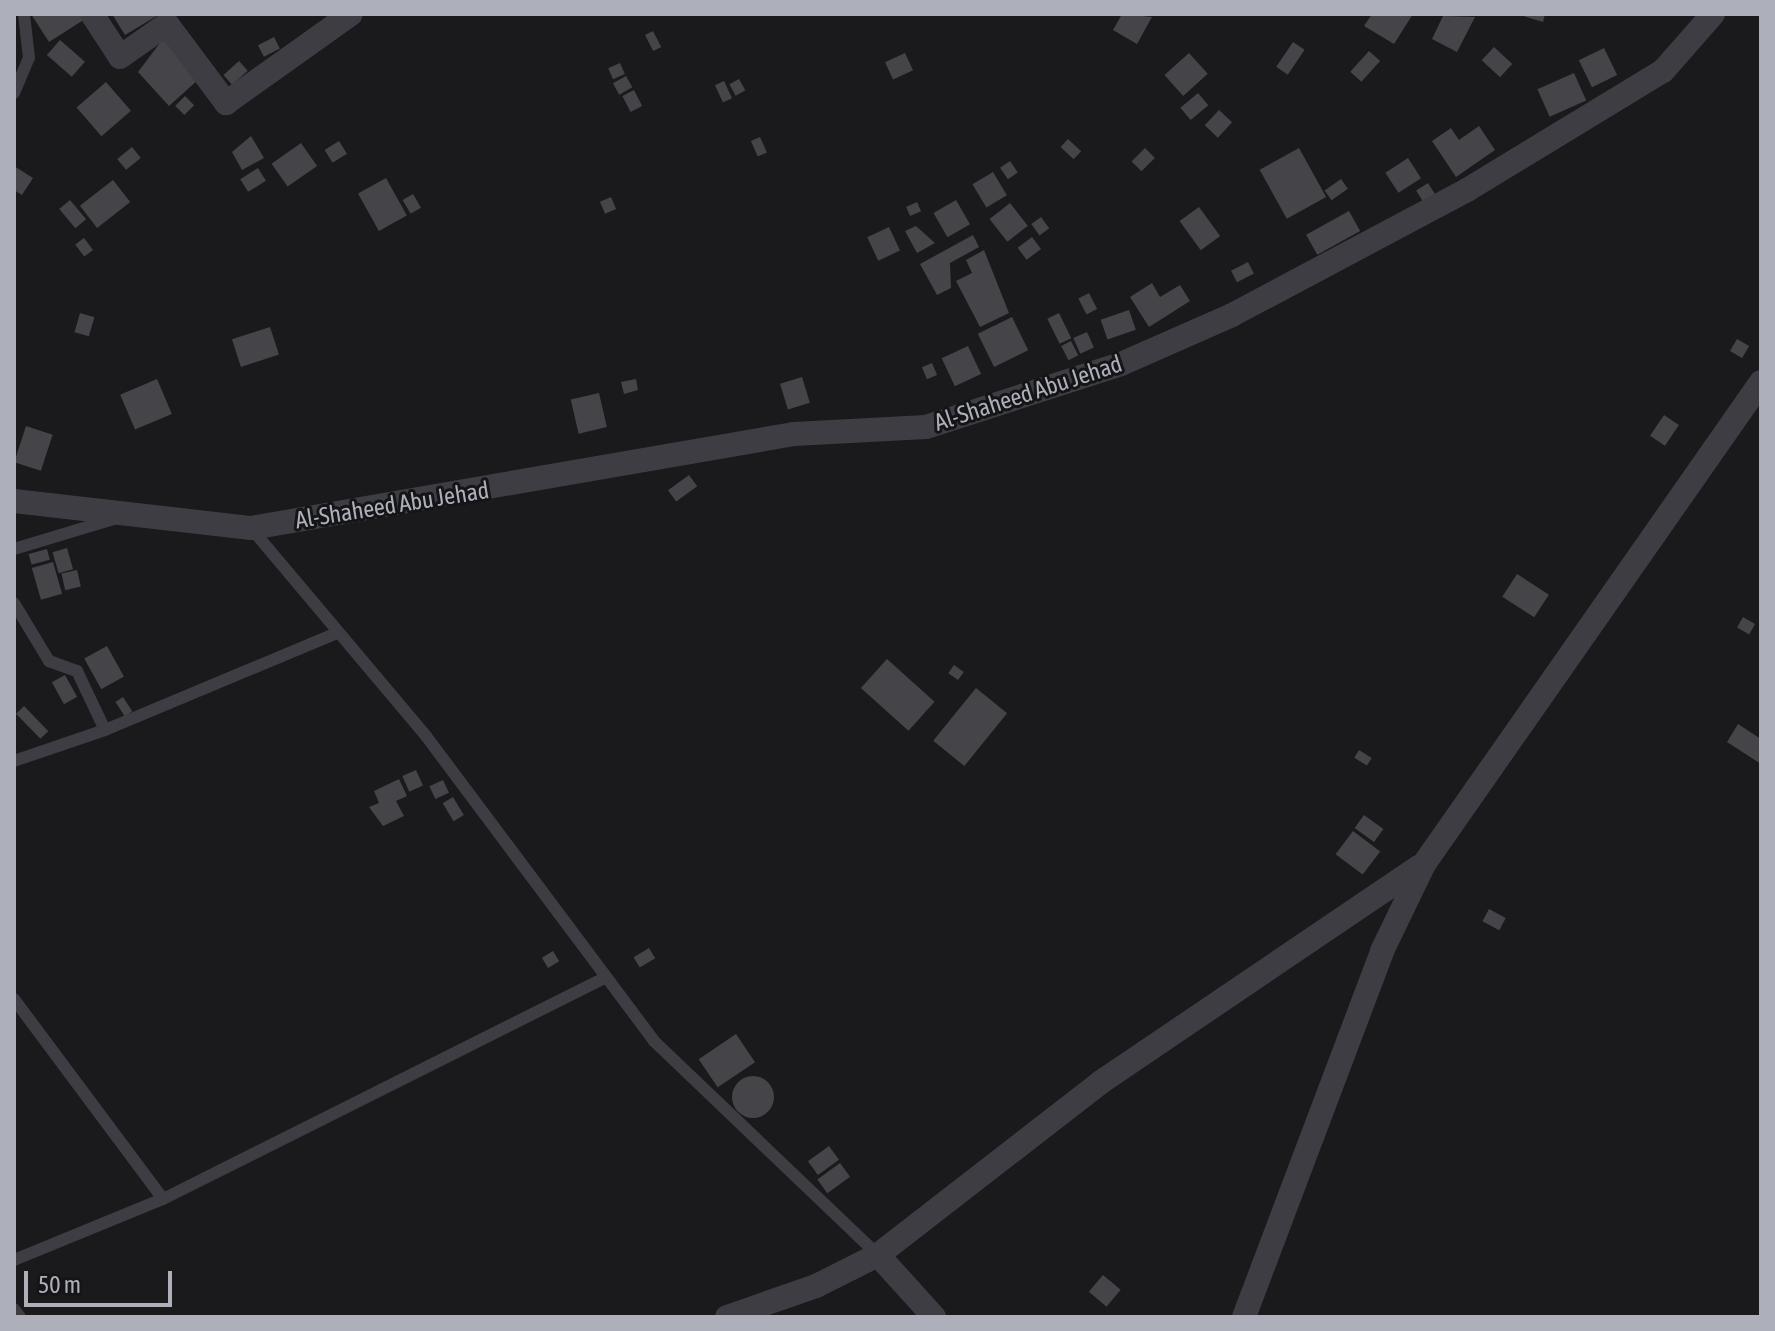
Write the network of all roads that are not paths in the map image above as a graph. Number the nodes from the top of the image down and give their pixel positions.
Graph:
1 (24, 14) edge
2 (92, 14) edge
3 (351, 14) edge
4 (1713, 14) edge
5 (14, 93) edge
6 (1761, 382) edge
7 (14, 501) edge
8 (119, 518) junction
9 (251, 528) junction
10 (14, 549) edge
11 (14, 603) edge
12 (337, 633) junction
13 (105, 730) junction
14 (14, 761) edge
15 (1424, 864) junction
16 (605, 978) junction
17 (14, 999) edge
18 (163, 1199) junction
19 (878, 1255) junction
20 (14, 1260) edge
21 (14, 1309) edge
22 (20, 1317) edge
23 (727, 1317) edge
24 (934, 1317) edge
25 (1244, 1317) edge

1 - 5 lane
2 - 3 street
4 - 9 street, Al-Shaheed Abu Jehad
6 - 15 street
7 - 8 street, Al-Shaheed Abu Jehad
8 - 9 street, Al-Shaheed Abu Jehad
8 - 10 lane
9 - 12 lane
11 - 13 lane
12 - 13 lane
12 - 16 lane
13 - 14 lane
15 - 19 street
15 - 25 street
16 - 18 lane
16 - 19 lane
17 - 18 lane
18 - 20 lane
19 - 23 street
19 - 24 street
21 - 22 lane

